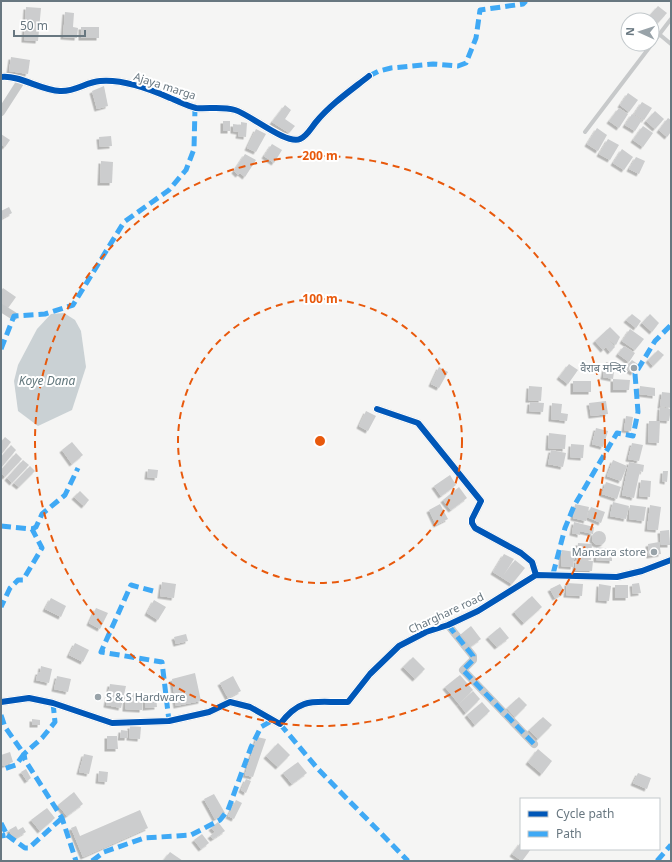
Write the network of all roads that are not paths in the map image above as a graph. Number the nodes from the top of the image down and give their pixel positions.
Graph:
1 (671, 19) edge
2 (660, 33) edge
3 (660, 35) edge
4 (671, 44) edge
5 (645, 52) edge
6 (369, 76) dead end
7 (1, 77) edge
8 (21, 81) junction
9 (1, 112) edge
10 (585, 132) dead end
11 (1, 308) edge
12 (14, 316) dead end
13 (377, 410) dead end
14 (671, 560) edge
15 (536, 575) junction
16 (448, 626) junction
17 (1, 702) edge
18 (534, 744) dead end

1 - 2 lane
3 - 4 lane
5 - 10 lane
6 - 8 street, Ajaya marga
7 - 8 street, Ajaya marga
8 - 9 street
11 - 12 street
13 - 15 street
14 - 15 street
15 - 16 street, Charghare road
16 - 17 street, Charghare road
16 - 18 street

